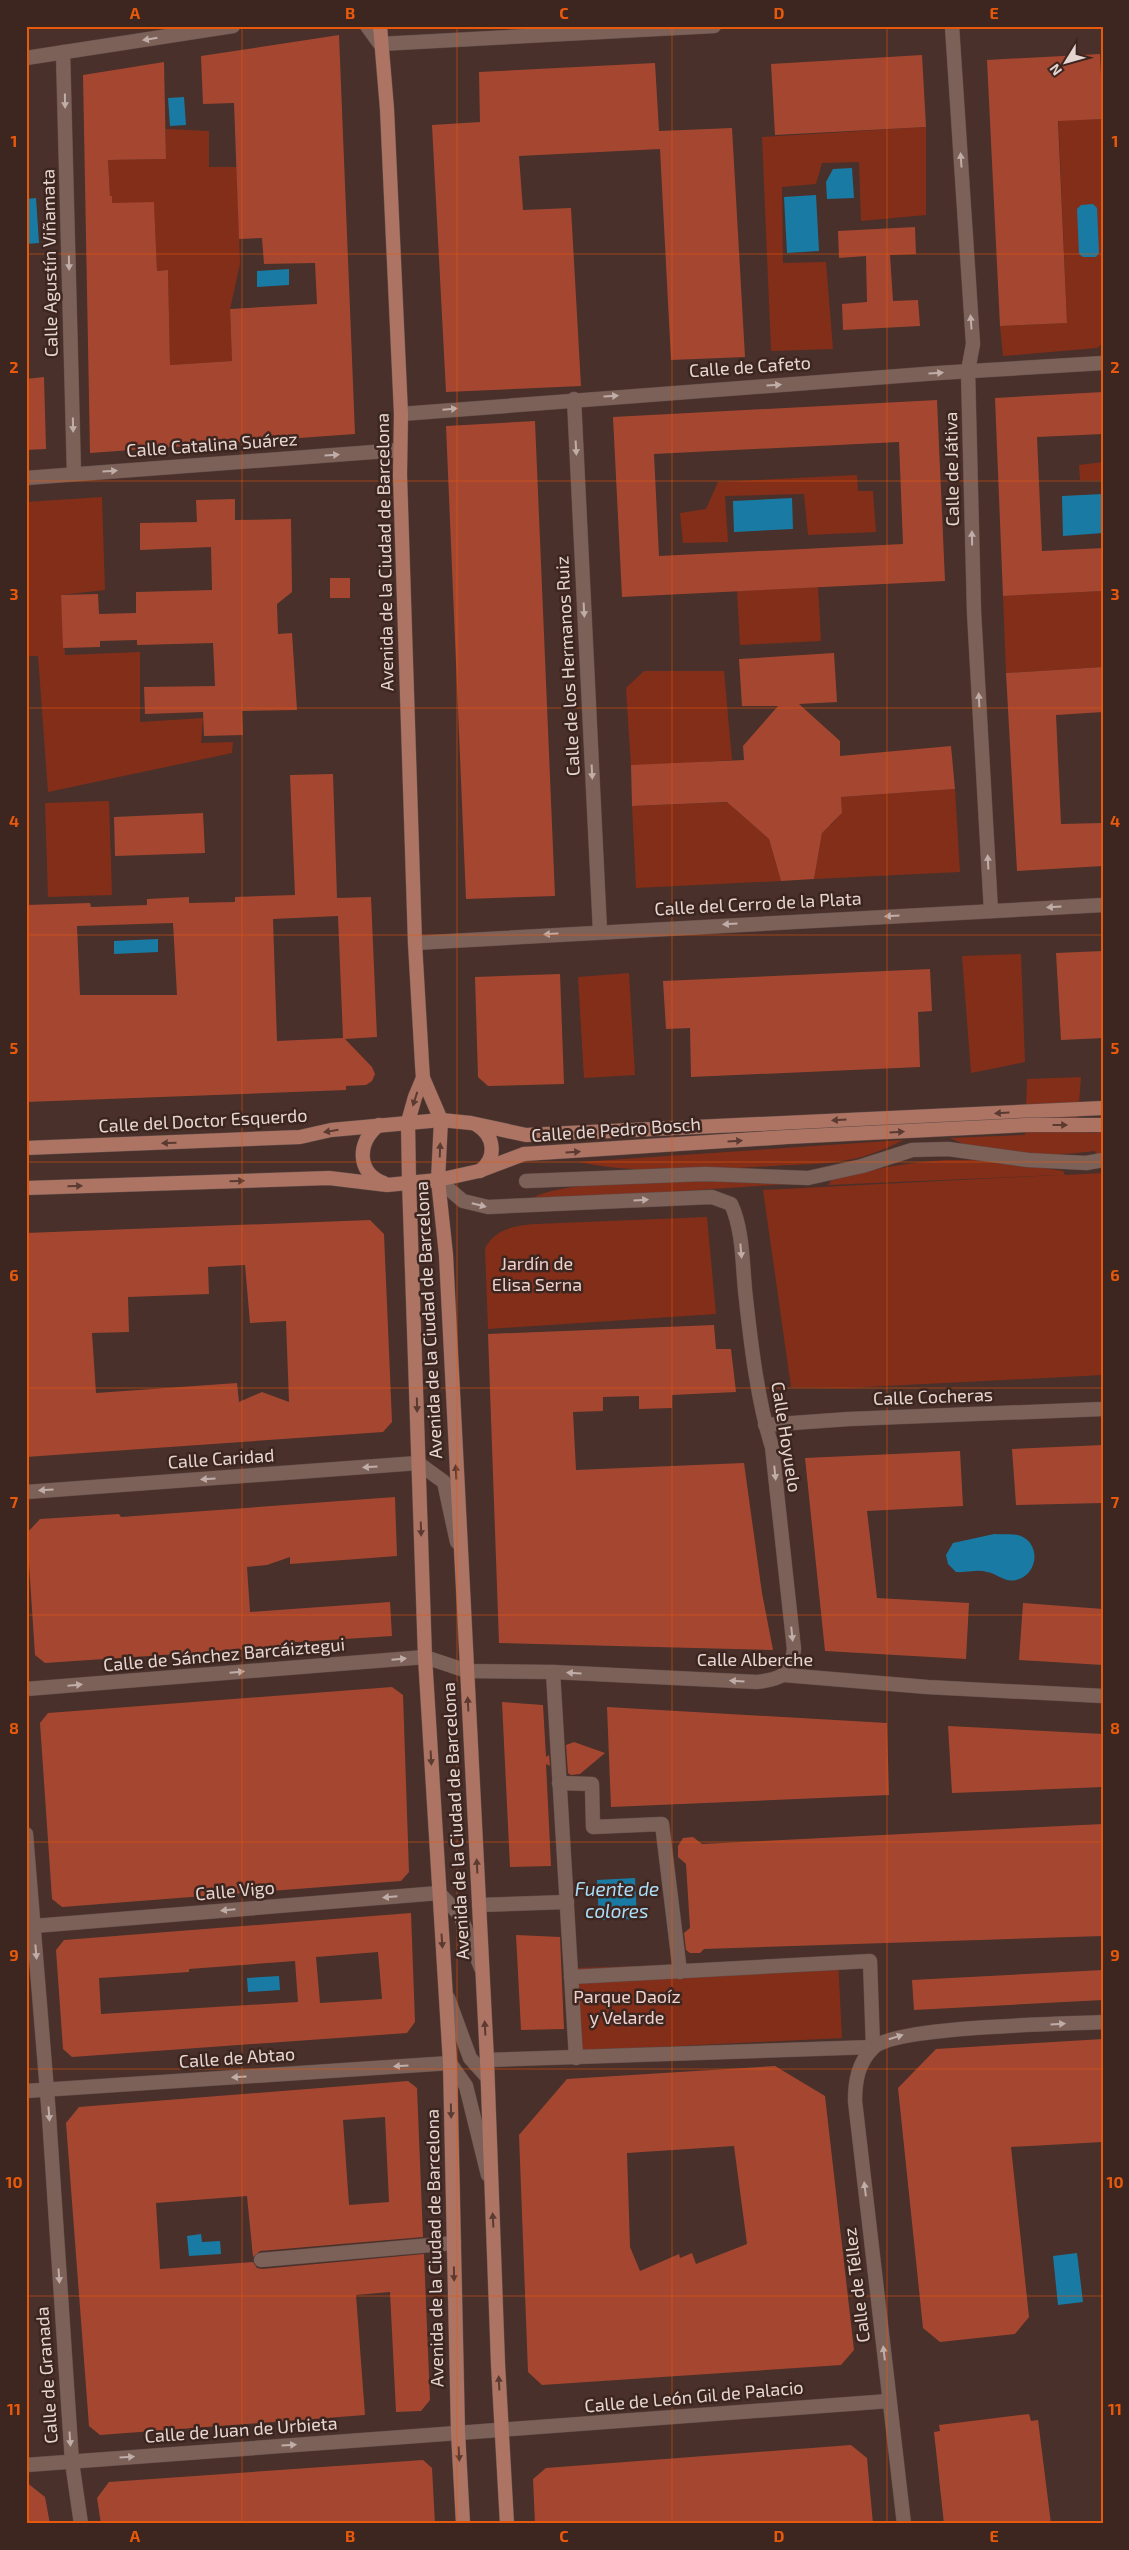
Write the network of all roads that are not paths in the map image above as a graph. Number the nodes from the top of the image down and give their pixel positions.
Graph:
1 (233, 26) edge
2 (367, 26) edge
3 (380, 26) edge
4 (714, 26) edge
5 (952, 26) edge
6 (380, 44) junction
7 (63, 52) junction
8 (26, 58) edge
9 (1103, 363) edge
10 (968, 371) junction
11 (574, 399) junction
12 (401, 414) junction
13 (400, 450) junction
14 (74, 474) junction
15 (26, 478) edge
16 (1103, 905) edge
17 (991, 911) junction
18 (600, 931) junction
19 (415, 943) junction
20 (423, 1078) junction
21 (1103, 1108) edge
22 (441, 1120) junction
23 (408, 1122) junction
24 (471, 1123) junction
25 (379, 1125) junction
26 (1103, 1125) edge
27 (26, 1148) edge
28 (1103, 1160) edge
29 (480, 1171) junction
30 (438, 1180) junction
31 (409, 1181) junction
32 (526, 1181) dead end
33 (387, 1184) junction
34 (26, 1188) edge
35 (1103, 1409) edge
36 (765, 1425) junction
37 (418, 1463) junction
38 (26, 1492) edge
39 (461, 1565) junction
40 (425, 1657) junction
41 (467, 1671) junction
42 (553, 1672) junction
43 (784, 1675) junction
44 (26, 1689) edge
45 (1103, 1696) edge
46 (559, 1783) junction
47 (26, 1834) edge
48 (439, 1893) junction
49 (567, 1902) junction
50 (479, 1905) junction
51 (34, 1926) junction
52 (482, 1970) junction
53 (680, 1972) junction
54 (571, 1978) junction
55 (445, 1990) junction
56 (1103, 2022) edge
57 (873, 2047) junction
58 (576, 2058) junction
59 (487, 2060) junction
60 (450, 2062) junction
61 (487, 2077) junction
62 (47, 2090) junction
63 (26, 2091) edge
64 (492, 2190) junction
65 (454, 2244) junction
66 (261, 2260) dead end
67 (889, 2401) junction
68 (501, 2431) junction
69 (458, 2432) junction
70 (72, 2462) junction
71 (26, 2465) edge
72 (81, 2524) edge
73 (463, 2524) edge
74 (507, 2524) edge
75 (904, 2524) edge

1 -> 7 street
2 - 6 street
3 - 6 main road, Avenida de la Ciudad de Barcelona
4 - 6 street
10 -> 5 street, Calle de Játiva
6 - 12 main road, Avenida de la Ciudad de Barcelona
7 - 8 street
7 -> 14 street, Calle Agustín Viñamata
9 - 10 street, Calle de Cafeto
11 -> 10 street, Calle de Cafeto
17 -> 10 street, Calle de Játiva
12 -> 11 street, Calle de Cafeto
11 -> 18 street, Calle de los Hermanos Ruiz
12 - 13 main road, Avenida de la Ciudad de Barcelona
14 -> 13 street, Calle Catalina Suárez
13 - 19 main road, Avenida de la Ciudad de Barcelona
14 - 15 street, Calle Catalina Suárez
16 -> 17 street, Calle del Cerro de la Plata
17 -> 18 street, Calle del Cerro de la Plata
18 -> 19 street, Calle del Cerro de la Plata
19 - 20 main road, Avenida de la Ciudad de Barcelona
20 - 22 main road, Avenida de la Ciudad de Barcelona
20 -> 23 main road, Avenida de la Ciudad de Barcelona
21 -> 24 main road, Calle de Pedro Bosch
22 - 23 main road, Calle del Doctor Esquerdo
22 - 24 main road, Calle de Pedro Bosch
30 -> 22 main road, Avenida de la Ciudad de Barcelona
23 - 25 main road, Calle del Doctor Esquerdo
23 - 31 main road, Avenida de la Ciudad de Barcelona
24 - 29 main road
25 -> 27 main road, Calle del Doctor Esquerdo
25 - 33 main road
29 -> 26 main road, Calle de Pedro Bosch, bridge
28 - 32 street
29 - 30 main road, Calle de Pedro Bosch
30 - 31 main road
30 -> 36 street, Calle Hoyuelo
39 -> 30 main road, Avenida de la Ciudad de Barcelona
31 - 33 main road
31 -> 37 main road, Avenida de la Ciudad de Barcelona
34 -> 33 main road
35 - 36 street, Calle Cocheras
36 -> 43 street, Calle Hoyuelo
37 -> 38 street, Calle Caridad
37 - 39 street, Avenida de la Ciudad de Barcelona
37 -> 40 main road, Avenida de la Ciudad de Barcelona
39 - 41 main road, Avenida de la Ciudad de Barcelona
40 - 41 street, Avenida de la Ciudad de Barcelona
44 -> 40 street, Calle de Sánchez Barcáiztegui
40 -> 48 main road, Avenida de la Ciudad de Barcelona
41 - 42 street, Calle Alberche
50 -> 41 main road, Avenida de la Ciudad de Barcelona
43 -> 42 street, Calle Alberche
42 - 46 street
43 - 45 street, Calle Alberche
46 - 49 street
46 - 53 street
47 - 51 street, Calle de Granada
48 -> 51 street, Calle Vigo
48 - 52 street, Avenida de la Ciudad de Barcelona
48 -> 55 main road, Avenida de la Ciudad de Barcelona
49 - 50 street
49 - 54 street
50 - 52 main road, Avenida de la Ciudad de Barcelona
51 -> 62 street, Calle de Granada
59 -> 52 main road, Avenida de la Ciudad de Barcelona
53 - 54 street
53 - 57 street
54 - 58 street
55 - 60 main road, Avenida de la Ciudad de Barcelona
55 - 61 street, Avenida de la Ciudad de Barcelona
57 -> 56 street
57 - 58 street
67 -> 57 street, Calle de Téllez
58 - 59 street
59 - 61 main road, Avenida de la Ciudad de Barcelona
60 -> 62 street, Calle de Abtao
60 - 64 street, Avenida de la Ciudad de Barcelona
60 -> 65 main road, Avenida de la Ciudad de Barcelona
61 - 64 main road, Avenida de la Ciudad de Barcelona
62 - 63 street, Calle de Abtao
62 -> 70 street, Calle de Granada
68 -> 64 main road, Avenida de la Ciudad de Barcelona
65 - 66 street
65 -> 69 main road, Avenida de la Ciudad de Barcelona
67 - 68 street, Calle de León Gil de Palacio
67 - 75 street, Calle de Téllez
68 - 69 street
68 - 74 main road, Avenida de la Ciudad de Barcelona
70 -> 69 street, Calle de Juan de Urbieta
69 -> 73 main road, Avenida de la Ciudad de Barcelona
70 - 71 street, Calle de Juan de Urbieta
70 - 72 street, Calle de Granada

